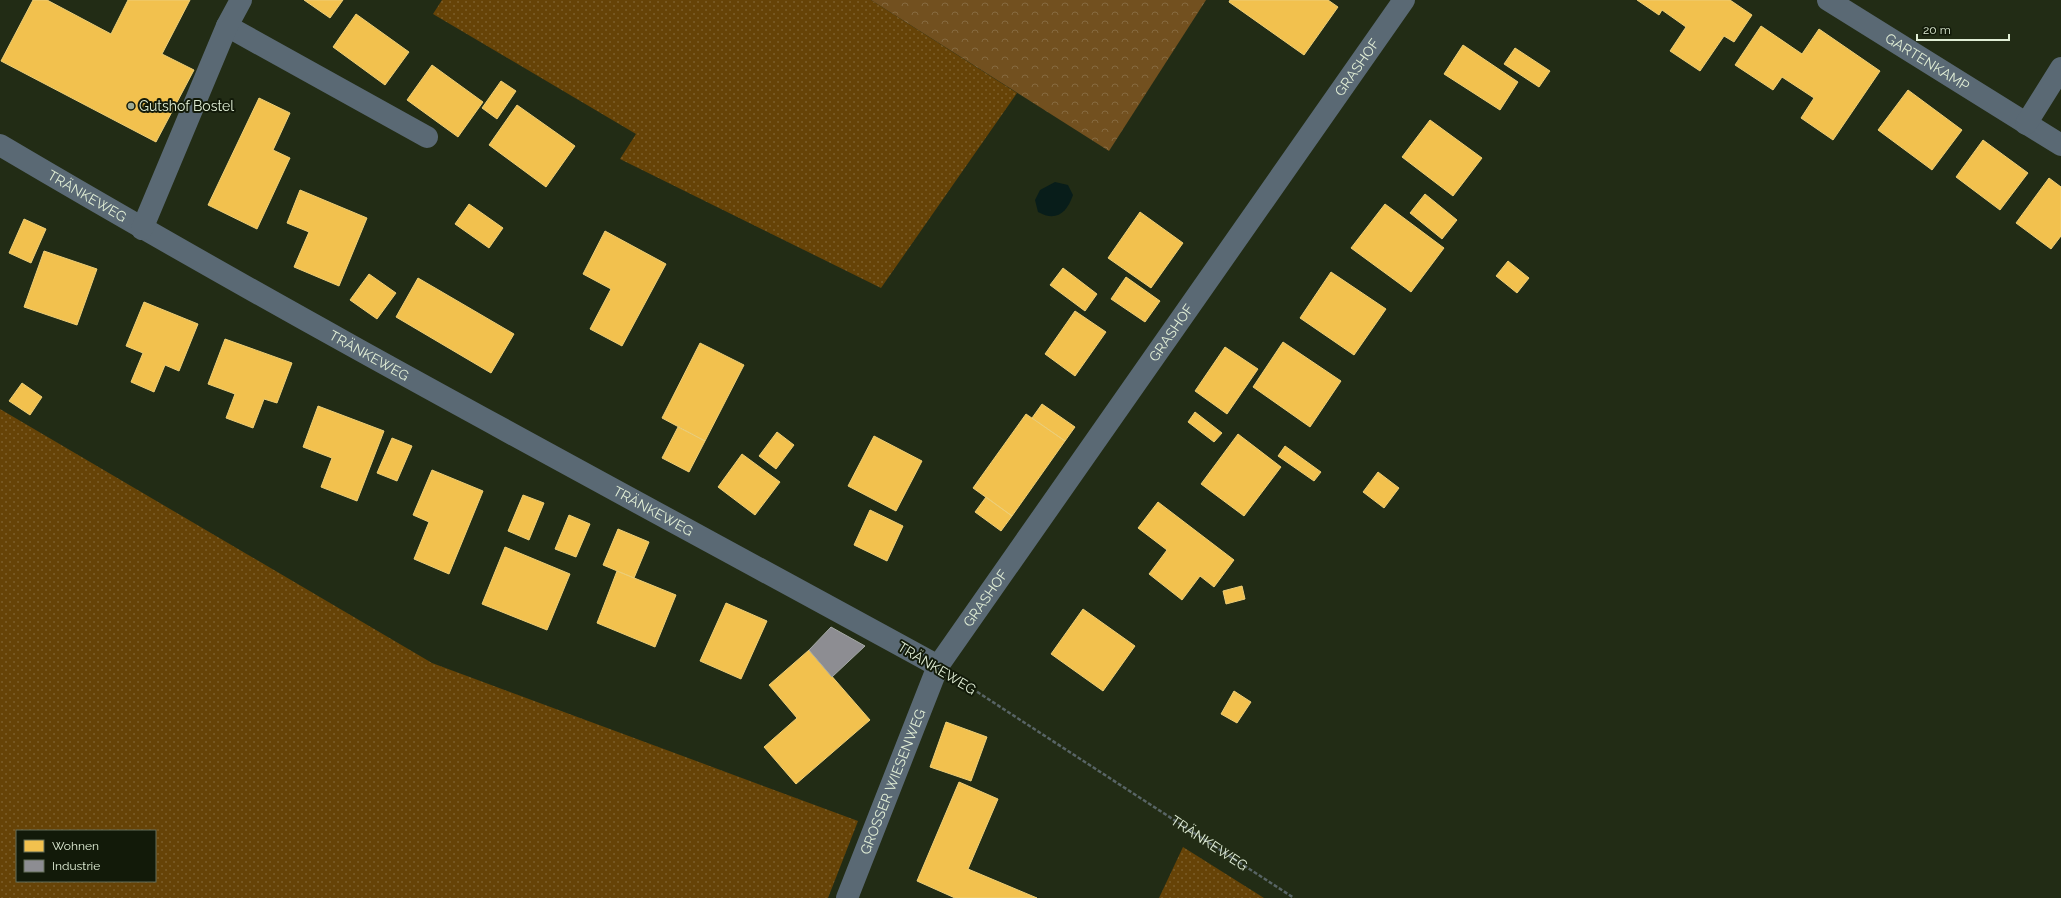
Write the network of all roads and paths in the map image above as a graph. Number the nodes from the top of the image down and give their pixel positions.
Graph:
1 (241, 0) edge
2 (1404, 0) edge
3 (1828, 0) edge
4 (227, 26) junction
5 (2061, 68) edge
6 (2026, 124) junction
7 (427, 137) dead end
8 (0, 145) edge
9 (2061, 145) edge
10 (142, 229) junction
11 (938, 666) junction
12 (847, 898) edge
13 (1294, 898) edge

1 - 4 street
2 - 11 street, GRASHOF
3 - 6 street, GARTENKAMP
4 - 7 street
4 - 10 street
5 - 6 street
6 - 9 street, GARTENKAMP
8 - 10 street, TRÄNKEWEG
10 - 11 street, TRÄNKEWEG
11 - 12 street, GROSSER WIESENWEG
11 - 13 path, TRÄNKEWEG

